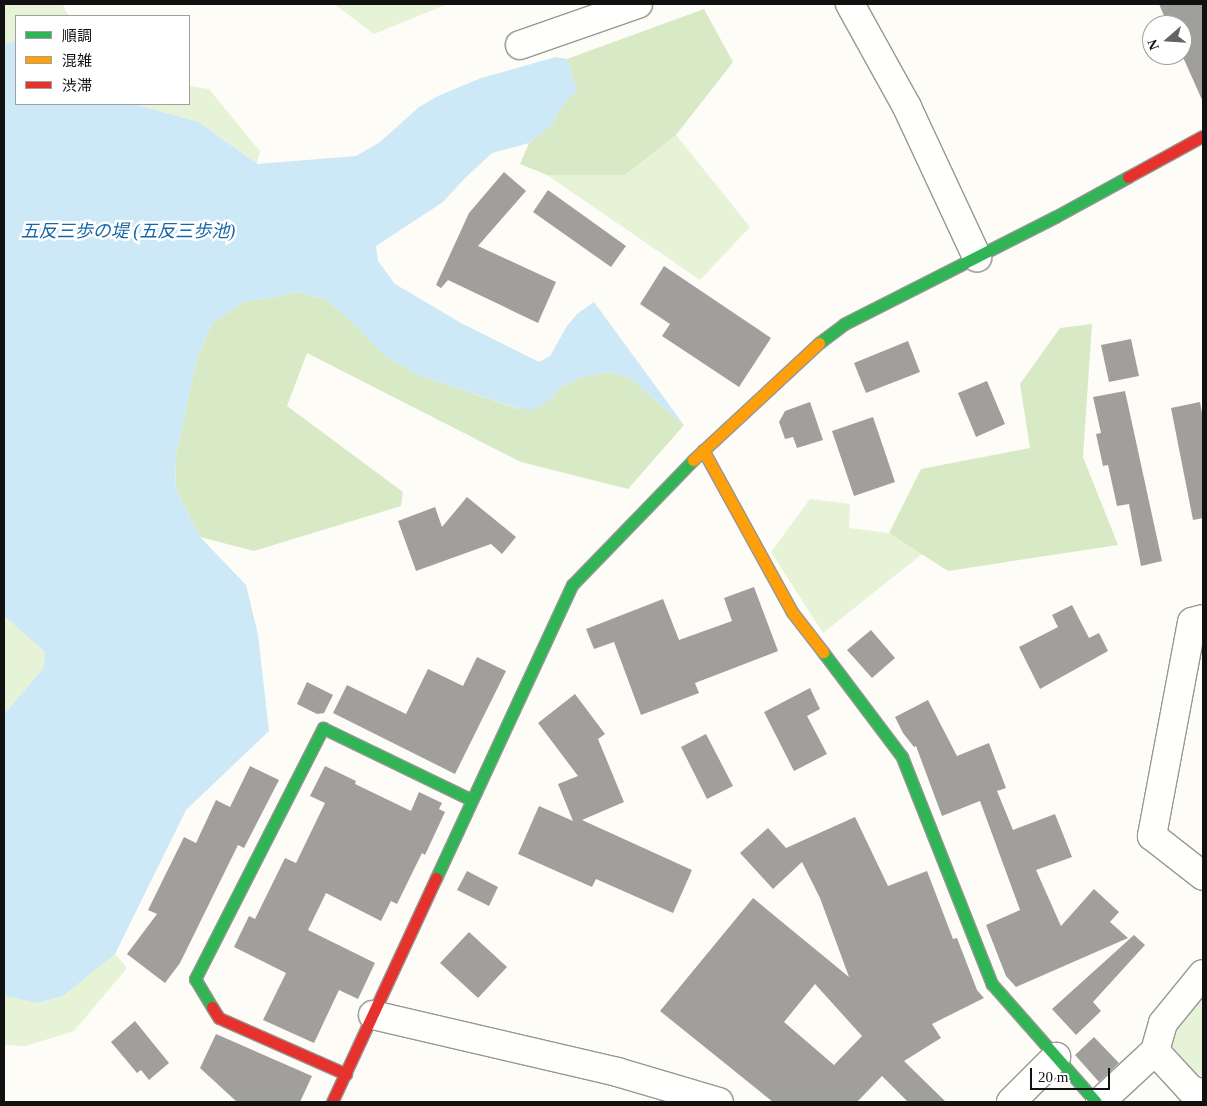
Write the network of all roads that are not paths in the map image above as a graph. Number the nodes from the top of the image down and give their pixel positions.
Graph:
1 (638, 4) edge
2 (850, 4) edge
3 (520, 45) dead end
4 (1203, 136) edge
5 (977, 257) junction
6 (702, 450) junction
7 (1203, 619) edge
8 (472, 800) junction
9 (1203, 876) edge
10 (1203, 974) edge
11 (373, 1016) junction
12 (1155, 1051) junction
13 (1056, 1057) junction
14 (346, 1074) junction
15 (1203, 1094) edge
16 (332, 1102) edge
17 (719, 1102) edge
18 (1012, 1102) edge
19 (1096, 1102) edge
20 (1100, 1102) edge

1 - 3 street
2 - 5 street
4 - 5 street
5 - 6 street
6 - 8 street
6 - 13 street
7 - 9 street
8 - 11 street
8 - 14 street
10 - 12 street
11 - 14 street
11 - 17 street
12 - 15 street
12 - 20 street
13 - 18 street
13 - 19 street
14 - 16 street

